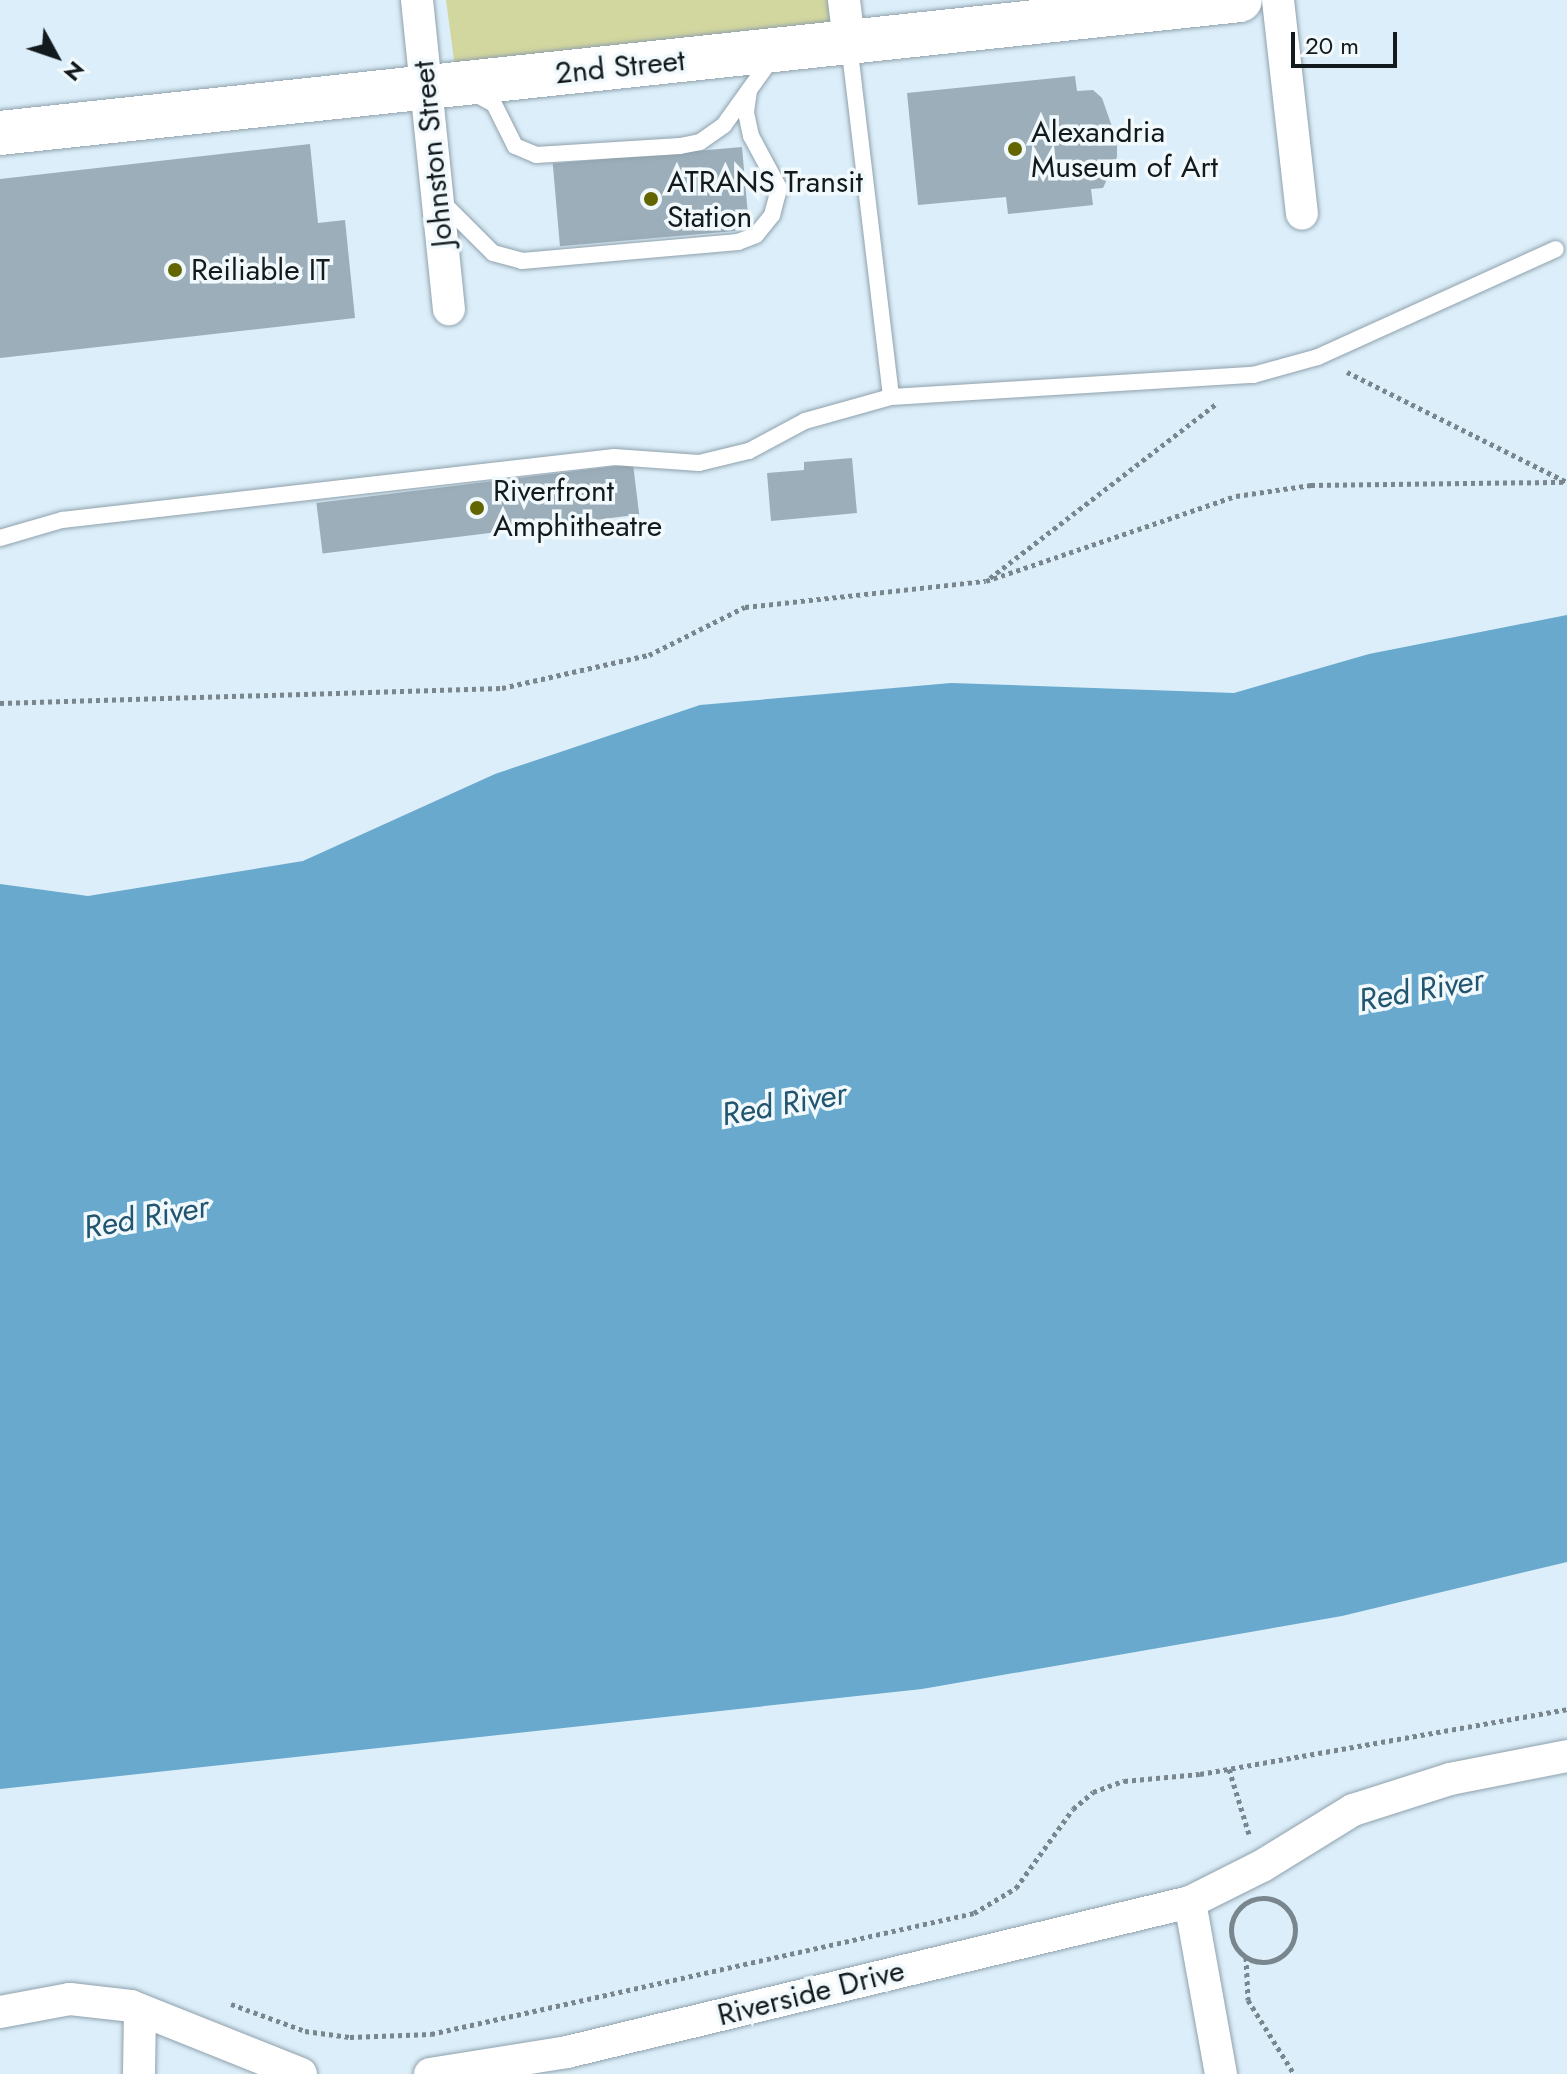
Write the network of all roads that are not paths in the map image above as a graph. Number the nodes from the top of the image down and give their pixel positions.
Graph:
1 (417, 0) edge
2 (1240, 0) edge
3 (1278, 0) edge
4 (847, 21) edge
5 (778, 50) junction
6 (426, 88) junction
7 (749, 90) junction
8 (0, 133) edge
9 (437, 192) junction
10 (1302, 214) dead end
11 (1556, 249) dead end
12 (449, 309) dead end
13 (891, 397) junction
14 (0, 538) edge
15 (1567, 1756) edge
16 (1190, 1902) junction
17 (140, 2010) junction
18 (0, 2012) edge
19 (570, 2063) edge
20 (139, 2074) edge
21 (301, 2074) edge
22 (430, 2074) edge
23 (1221, 2074) edge

1 - 6 street, Johnston Street
2 - 4 main road, 2nd Street
3 - 10 street
4 - 5 main road, 2nd Street
4 - 13 lane
5 - 6 main road, 2nd Street
5 - 7 lane
6 - 7 lane
6 - 8 main road, 2nd Street
6 - 9 street, Johnston Street
7 - 9 lane
9 - 12 street, Johnston Street
11 - 13 lane
13 - 14 lane
15 - 16 street, Riverside Drive
16 - 19 street, Riverside Drive
16 - 23 street
17 - 18 street
17 - 20 street
17 - 21 street
19 - 22 street, Riverside Drive

